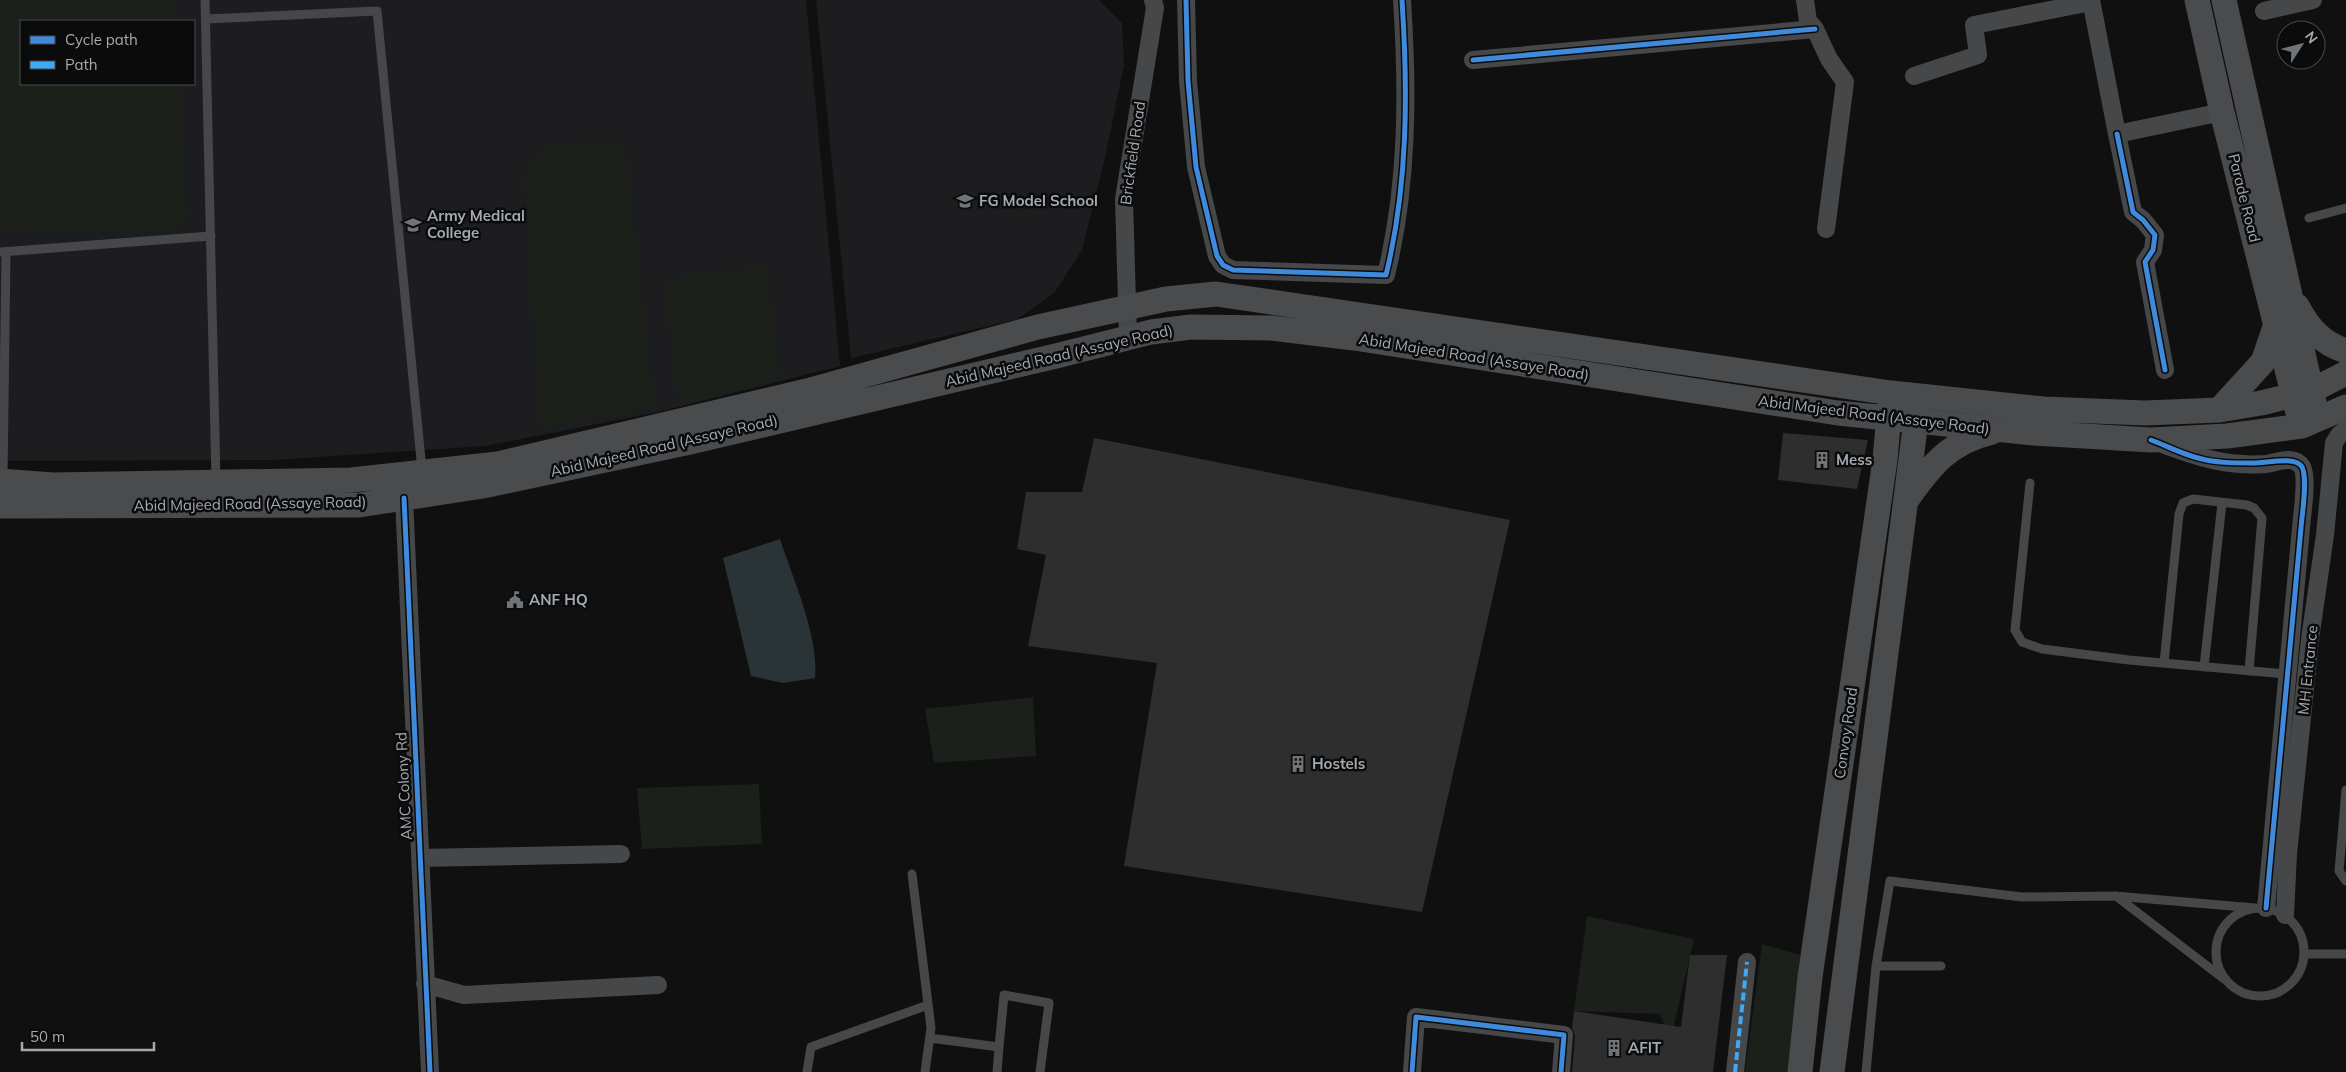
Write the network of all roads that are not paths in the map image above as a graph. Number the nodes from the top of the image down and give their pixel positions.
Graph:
1 (205, 0) edge
2 (1154, 0) edge
3 (1186, 0) edge
4 (1402, 0) edge
5 (1805, 0) edge
6 (2197, 0) edge
7 (2224, 0) edge
8 (2313, 0) edge
9 (2091, 1) edge
10 (2264, 11) dead end
11 (206, 19) junction
12 (1815, 29) junction
13 (1473, 60) dead end
14 (1914, 76) dead end
15 (2222, 112) junction
16 (2117, 134) junction
17 (2346, 208) edge
18 (2309, 218) dead end
19 (1826, 229) dead end
20 (211, 236) junction
21 (3, 252) edge
22 (2288, 291) junction
23 (1127, 308) junction
24 (2276, 324) junction
25 (1128, 337) junction
26 (2346, 351) edge
27 (2165, 370) dead end
28 (2346, 373) edge
29 (1891, 393) junction
30 (2302, 394) junction
31 (1919, 397) junction
32 (2346, 408) edge
33 (2219, 410) junction
34 (1890, 419) junction
35 (1916, 422) junction
36 (2310, 423) junction
37 (2346, 429) edge
38 (2001, 430) junction
39 (2151, 440) junction
40 (422, 473) junction
41 (216, 482) junction
42 (2030, 483) dead end
43 (2, 494) edge
44 (404, 498) junction
45 (1906, 501) junction
46 (2222, 503) junction
47 (2164, 663) junction
48 (2204, 667) junction
49 (2249, 671) junction
50 (2286, 674) junction
51 (2346, 790) edge
52 (621, 854) dead end
53 (420, 858) junction
54 (912, 874) dead end
55 (2346, 880) edge
56 (2116, 896) junction
57 (2261, 908) junction
58 (2285, 916) junction
59 (2304, 954) junction
60 (2346, 954) edge
61 (1747, 962) dead end
62 (1876, 966) junction
63 (1941, 966) dead end
64 (2230, 983) junction
65 (426, 984) junction
66 (658, 985) dead end
67 (928, 1004) junction
68 (930, 1038) junction
69 (999, 1047) junction
70 (430, 1072) edge
71 (808, 1072) edge
72 (925, 1072) edge
73 (997, 1072) edge
74 (1040, 1072) edge
75 (1412, 1072) edge
76 (1561, 1072) edge
77 (1735, 1072) edge
78 (1800, 1072) edge
79 (1832, 1072) edge
80 (1866, 1072) edge

1 - 11 lane
2 - 23 street, Brickfield Road
3 - 4 street
5 - 12 street
6 - 15 main road, Parade Road
7 - 22 main road, Parade Road
8 - 10 street
9 - 14 street
9 - 16 street
11 - 20 lane
11 - 40 lane
12 - 13 street
12 - 19 street
15 - 16 street
15 - 24 main road, Parade Road
16 - 27 street
17 - 18 lane
20 - 21 lane
20 - 41 lane
21 - 43 lane
22 - 26 main road
22 - 30 main road, Parade Road
23 - 25 street, Brickfield Road
23 - 29 main road, Abid Majeed Road (Assaye Road)
23 - 40 main road, Abid Majeed Road (Assaye Road)
24 - 30 main road, Parade Road
24 - 33 main road
25 - 34 main road, Abid Majeed Road (Assaye Road)
25 - 44 main road, Abid Majeed Road (Assaye Road)
28 - 30 main road, Abid Majeed Road (Assaye Road)
29 - 31 main road, Abid Majeed Road (Assaye Road)
29 - 34 main road, Convoy Road
30 - 33 main road, Abid Majeed Road (Assaye Road)
30 - 36 main road
31 - 33 main road, Abid Majeed Road (Assaye Road)
31 - 35 main road, Convoy Road
32 - 36 main road, Abid Majeed Road (Assaye Road)
34 - 35 main road, Abid Majeed Road (Assaye Road)
34 - 78 main road, Convoy Road
35 - 38 main road, Abid Majeed Road (Assaye Road)
35 - 45 main road, Convoy Road
36 - 39 main road, Abid Majeed Road (Assaye Road)
37 - 58 street, MH Entrance
38 - 39 main road, Abid Majeed Road (Assaye Road)
38 - 45 main road
39 - 50 street
40 - 41 main road, Abid Majeed Road (Assaye Road)
41 - 43 main road, Abid Majeed Road (Assaye Road)
42 - 47 lane
43 - 44 main road, Abid Majeed Road (Assaye Road)
44 - 53 street, AMC Colony Rd
45 - 79 main road, Convoy Road
46 - 47 lane
46 - 48 lane
46 - 49 lane
47 - 48 lane
48 - 49 lane
49 - 50 lane
50 - 57 street
51 - 55 lane
52 - 53 street
53 - 65 street, AMC Colony Rd
54 - 67 lane
56 - 57 lane
56 - 62 lane
56 - 64 lane
57 - 58 lane
57 - 64 lane
58 - 59 lane
59 - 60 lane
59 - 64 lane
61 - 77 street
62 - 63 lane
62 - 80 lane
65 - 66 street
65 - 70 street, AMC Colony Rd
67 - 68 lane
67 - 71 lane
68 - 69 lane
68 - 72 lane
69 - 73 lane
69 - 74 lane
75 - 76 street

